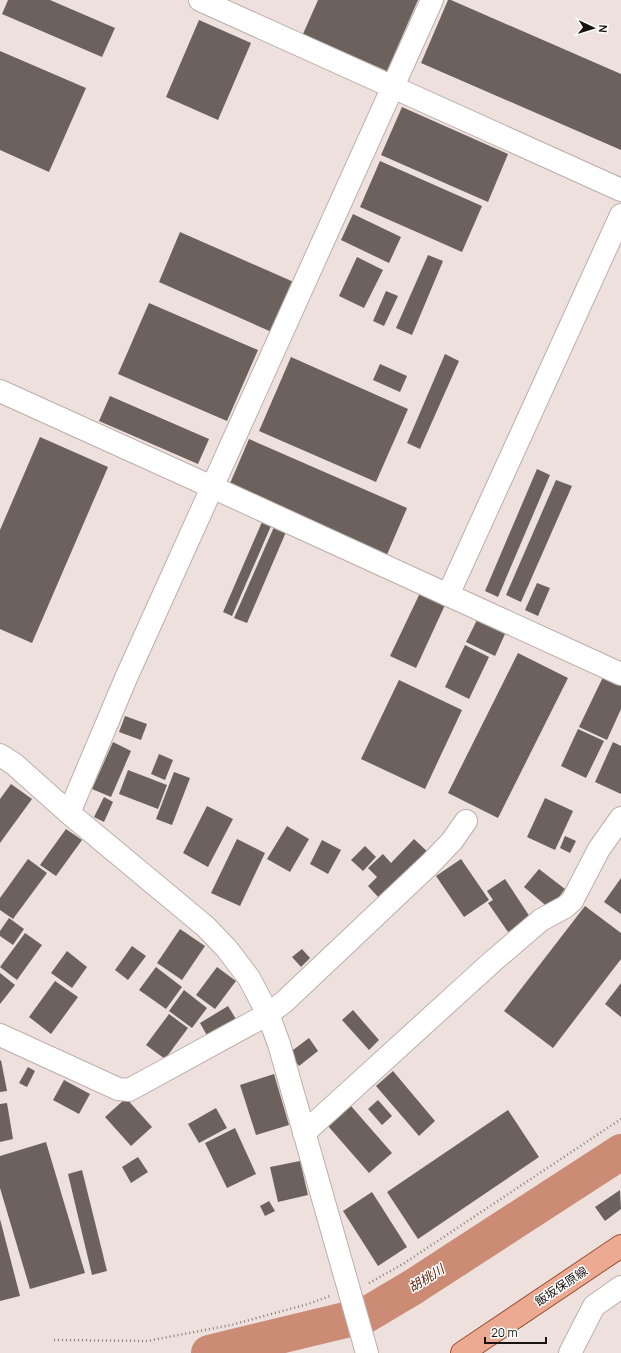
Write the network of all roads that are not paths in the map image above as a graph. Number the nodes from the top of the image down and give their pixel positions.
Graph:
1 (200, 0) edge
2 (432, 0) edge
3 (392, 87) junction
4 (621, 190) edge
5 (621, 215) edge
6 (0, 392) edge
7 (212, 487) junction
8 (448, 595) junction
9 (621, 674) edge
10 (0, 755) edge
11 (69, 813) junction
12 (621, 818) edge
13 (466, 821) dead end
14 (268, 1014) junction
15 (0, 1035) edge
16 (304, 1133) junction
17 (621, 1246) edge
18 (621, 1287) edge
19 (367, 1353) edge
20 (462, 1353) edge
21 (570, 1353) edge

1 - 3 street
2 - 3 street
3 - 4 street
3 - 7 street
5 - 8 street
6 - 7 street
7 - 8 street
7 - 11 street
8 - 9 street
10 - 11 street
11 - 14 street
12 - 16 street
13 - 14 street
14 - 15 street
14 - 16 street
16 - 19 street
17 - 20 main road, 飯坂保原線
18 - 21 street

